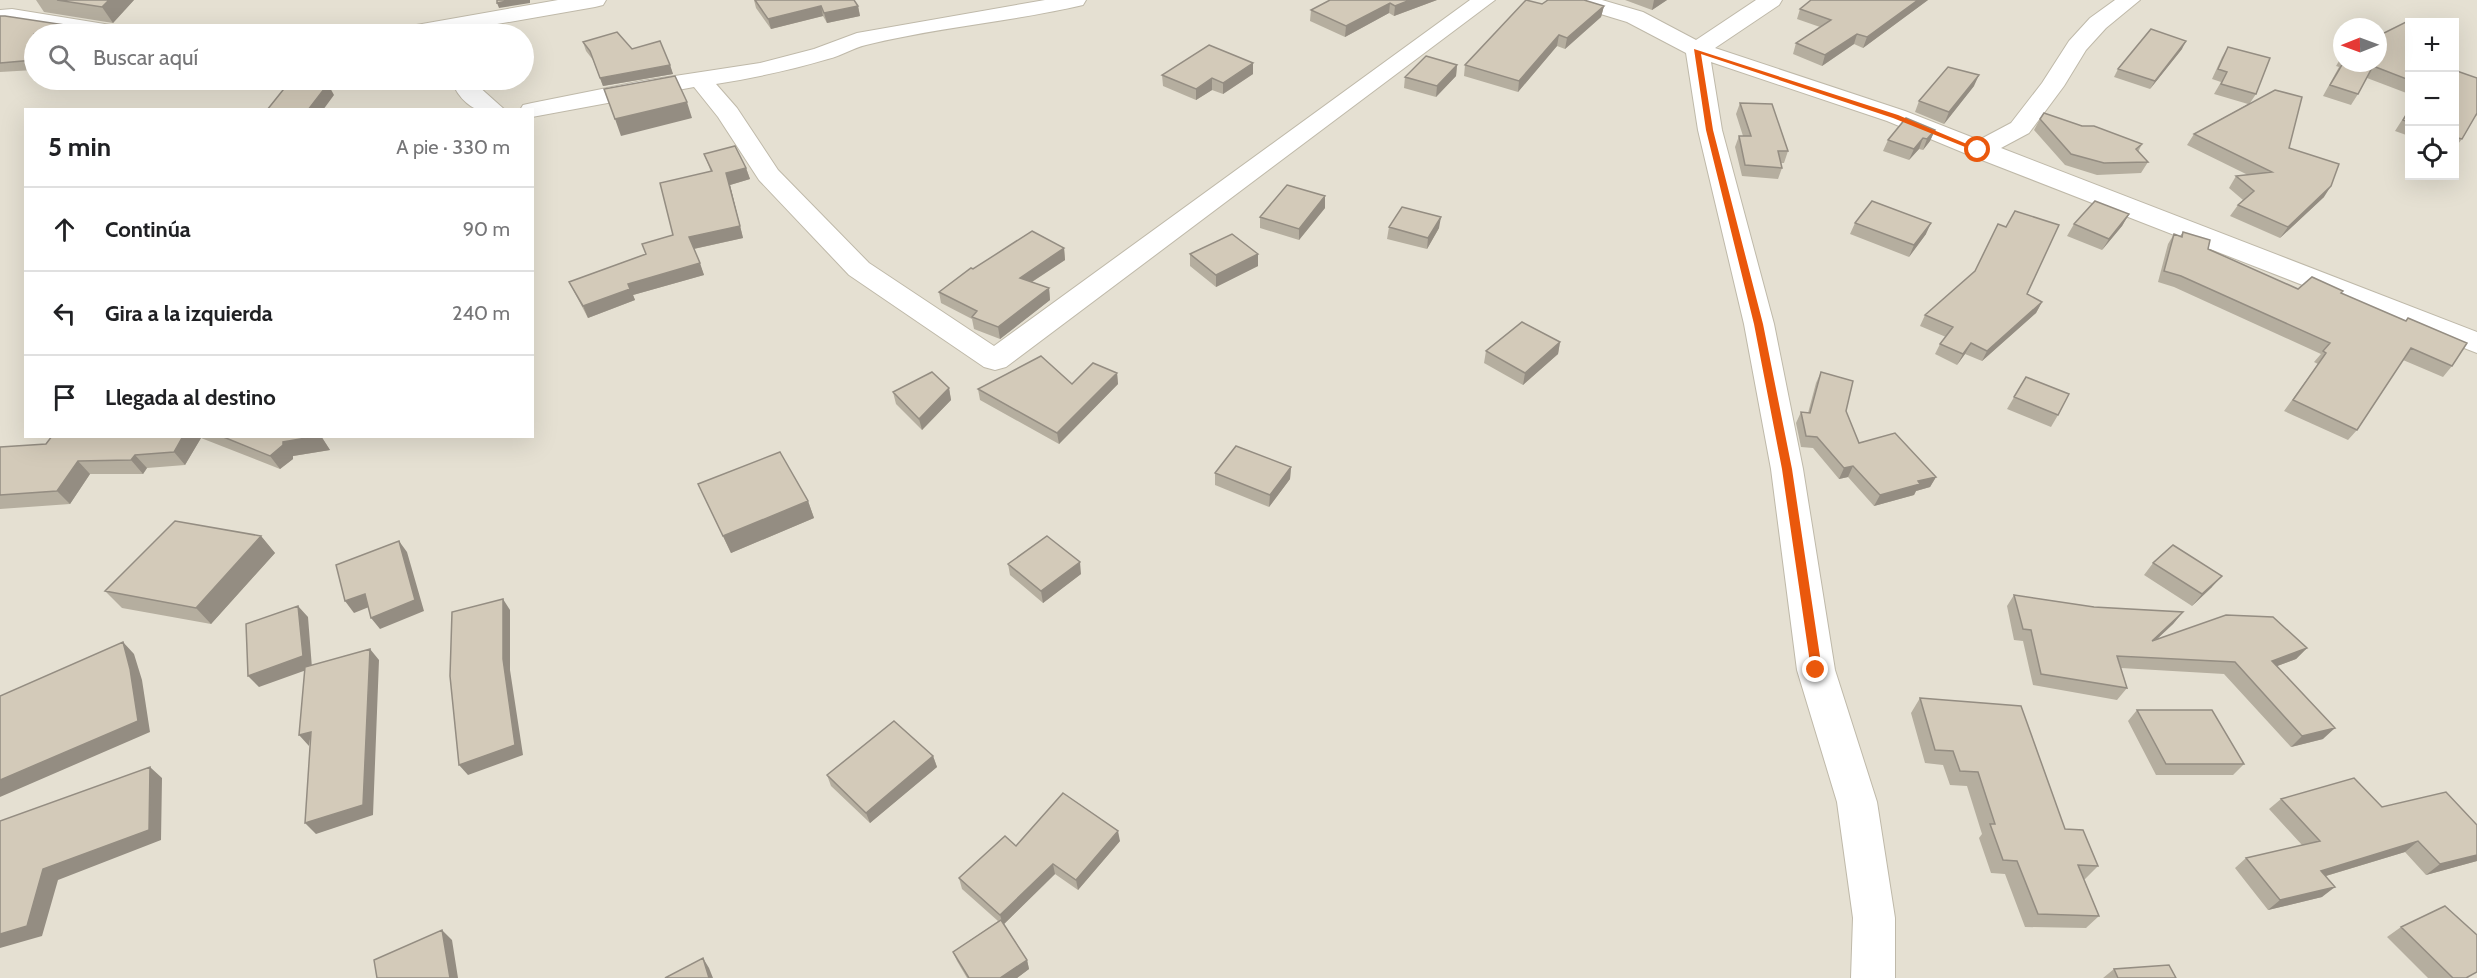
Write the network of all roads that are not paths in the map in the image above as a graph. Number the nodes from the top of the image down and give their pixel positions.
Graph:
1 (38, 0) edge
2 (595, 0) edge
3 (1075, 0) edge
4 (1484, 0) edge
5 (1579, 0) edge
6 (1771, 0) edge
7 (2129, 0) edge
8 (6, 16) edge
9 (58, 24) edge
10 (484, 24) edge
11 (1697, 50) junction
12 (701, 81) junction
13 (469, 90) edge
14 (491, 108) edge
15 (534, 110) edge
16 (1978, 150) junction
17 (2477, 343) edge
18 (1873, 978) edge

1 - 8 street
2 - 10 street
3 - 12 street
4 - 12 street
5 - 11 street
6 - 11 street
7 - 16 street
8 - 9 street
11 - 16 street
11 - 18 street
12 - 15 street
13 - 14 street
16 - 17 street

